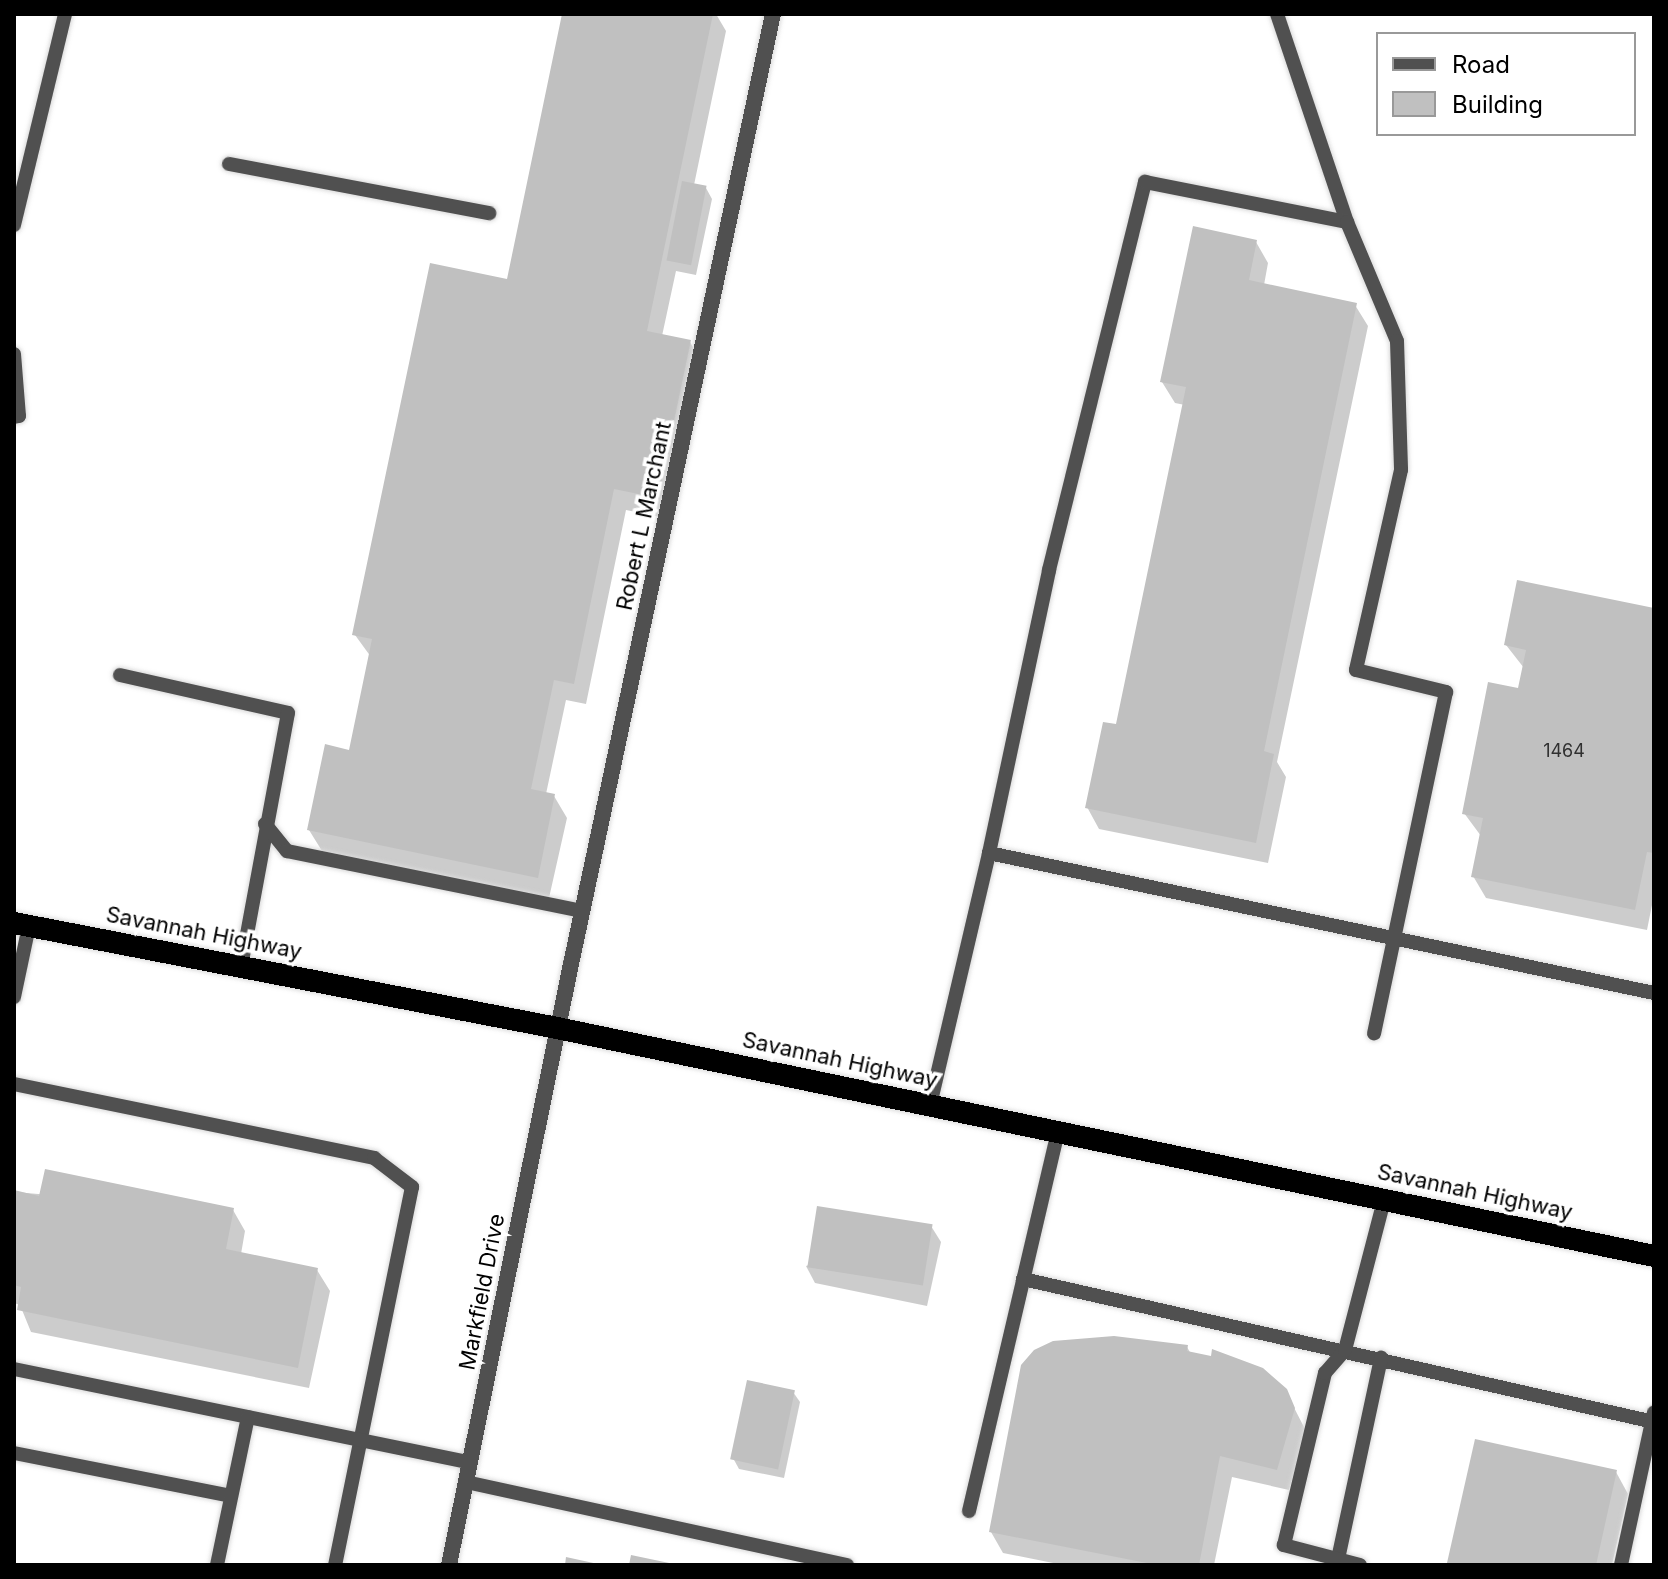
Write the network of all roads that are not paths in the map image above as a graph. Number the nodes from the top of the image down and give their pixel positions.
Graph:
1 (65, 14) edge
2 (773, 14) edge
3 (1277, 14) edge
4 (229, 164) dead end
5 (489, 213) dead end
6 (1347, 222) junction
7 (14, 225) edge
8 (14, 354) edge
9 (14, 417) edge
10 (120, 675) dead end
11 (265, 824) junction
12 (989, 853) junction
13 (582, 911) junction
14 (21, 925) edge
15 (1396, 938) junction
16 (241, 966) junction
17 (1654, 993) edge
18 (14, 997) edge
19 (557, 1028) junction
20 (1374, 1034) dead end
21 (14, 1084) edge
22 (930, 1105) junction
23 (1058, 1132) junction
24 (1384, 1200) junction
25 (1654, 1256) edge
26 (1023, 1279) junction
27 (1345, 1350) junction
28 (1381, 1358) junction
29 (14, 1369) edge
30 (248, 1417) junction
31 (1653, 1418) edge
32 (360, 1440) junction
33 (14, 1453) edge
34 (470, 1463) junction
35 (466, 1482) junction
36 (231, 1496) junction
37 (969, 1511) dead end
38 (1338, 1559) junction
39 (217, 1565) edge
40 (335, 1565) edge
41 (449, 1565) edge
42 (847, 1565) edge
43 (1360, 1565) edge
44 (1621, 1565) edge

1 - 7 lane
2 - 13 street, Robert L Marchant
3 - 6 lane
4 - 5 lane
6 - 12 lane
6 - 15 lane
8 - 9 lane
10 - 11 lane
11 - 13 lane
11 - 16 lane
12 - 15 lane
12 - 22 lane
13 - 19 street, Robert L Marchant
14 - 16 highway, Savannah Highway
14 - 18 lane
15 - 17 lane
15 - 20 lane
16 - 19 highway, Savannah Highway
19 - 22 highway, Savannah Highway
19 - 34 street, Markfield Drive
21 - 32 lane
22 - 23 highway, Savannah Highway
23 - 24 highway, Savannah Highway
23 - 26 lane
24 - 25 highway, Savannah Highway
24 - 27 lane
26 - 27 lane
26 - 37 lane
27 - 28 lane
27 - 38 lane
28 - 31 lane
28 - 38 lane
29 - 30 lane
30 - 32 lane
30 - 36 lane
31 - 44 lane
32 - 34 lane
32 - 40 lane
33 - 36 lane
34 - 35 street, Markfield Drive
35 - 41 street, Markfield Drive
35 - 42 lane
36 - 39 lane
38 - 43 lane

